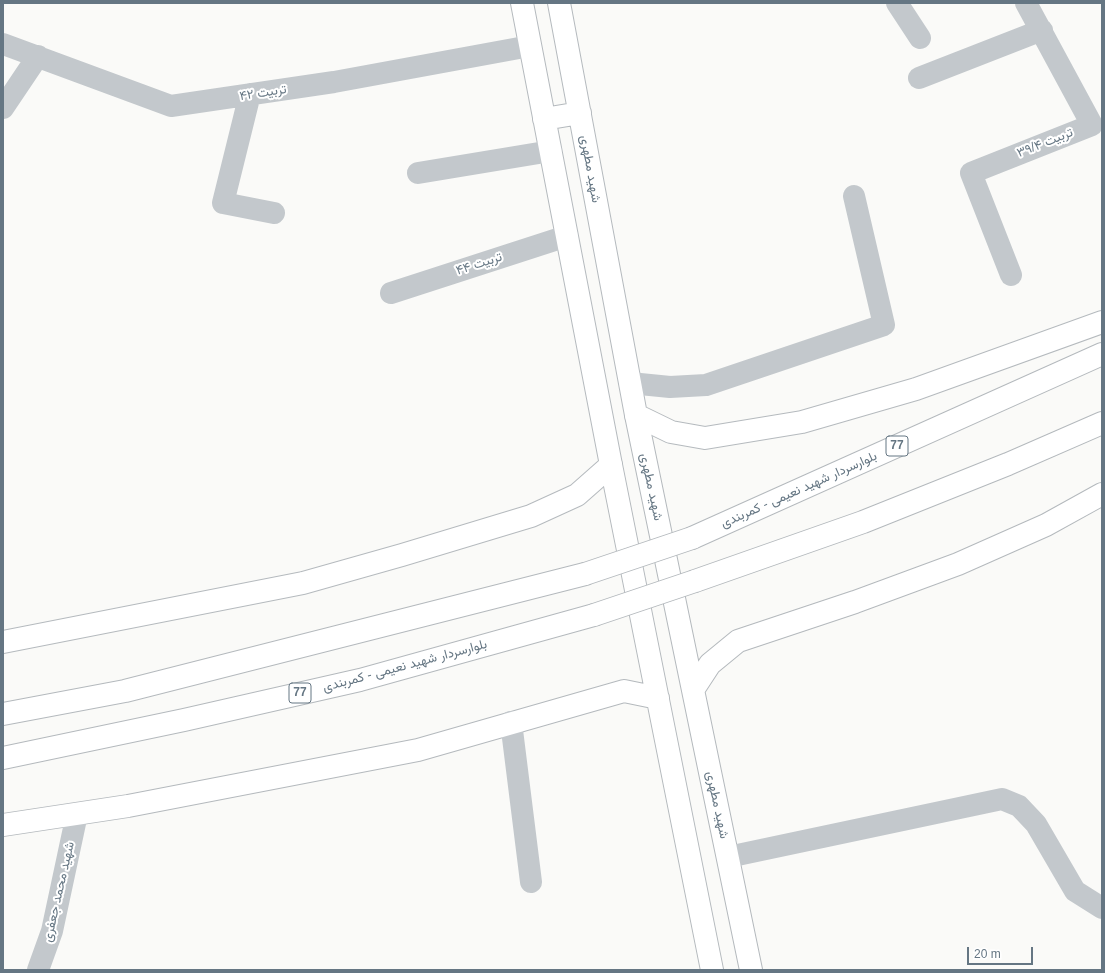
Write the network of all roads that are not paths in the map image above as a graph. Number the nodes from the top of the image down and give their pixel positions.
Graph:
1 (522, 3) edge
2 (560, 3) edge
3 (897, 3) edge
4 (1026, 3) edge
5 (1042, 30) junction
6 (920, 38) dead end
7 (3, 44) edge
8 (530, 46) junction
9 (38, 56) junction
10 (919, 78) dead end
11 (250, 94) junction
12 (3, 108) edge
13 (580, 114) junction
14 (544, 118) junction
15 (551, 151) junction
16 (418, 173) dead end
17 (854, 196) dead end
18 (274, 213) dead end
19 (567, 236) junction
20 (1011, 275) dead end
21 (391, 293) dead end
22 (1102, 322) edge
23 (1102, 354) edge
24 (630, 383) junction
25 (636, 415) junction
26 (1102, 422) edge
27 (611, 466) junction
28 (1102, 494) edge
29 (3, 642) edge
30 (693, 690) junction
31 (658, 698) junction
32 (3, 714) edge
33 (511, 722) junction
34 (3, 758) edge
35 (77, 814) junction
36 (3, 825) edge
37 (728, 857) junction
38 (531, 882) dead end
39 (1102, 908) edge
40 (38, 970) edge
41 (712, 970) edge
42 (751, 970) edge

1 - 8 main road
2 - 13 main road, شهید مطهری
3 - 6 street
4 - 5 street, تربيت ۳۹/۴
5 - 10 street
5 - 20 street, تربيت ۳۹/۴
7 - 9 street, تربیت ۴۲
8 - 11 street, تربیت ۴۲
8 - 14 main road
9 - 11 street, تربیت ۴۲
9 - 12 street
11 - 18 street
13 - 14 main road
13 - 24 main road, شهید مطهری
14 - 15 main road
15 - 16 street
15 - 19 main road
17 - 24 street
19 - 21 street, تربیت ۴۴
19 - 27 main road
22 - 25 main road
23 - 32 main road, بلوارسردار شهید نعیمی - کمربندی / 77, bridge
24 - 25 main road, شهید مطهری
25 - 30 main road, شهید مطهری
26 - 34 main road, بلوارسردار شهید نعیمی - کمربندی / 77, bridge
27 - 29 main road
27 - 31 main road
28 - 30 main road
30 - 37 main road, شهید مطهری
31 - 33 main road
31 - 41 main road
33 - 35 main road
33 - 38 street
35 - 36 main road
35 - 40 street, شهید محمد جعفری
37 - 39 street
37 - 42 main road, شهید مطهری

